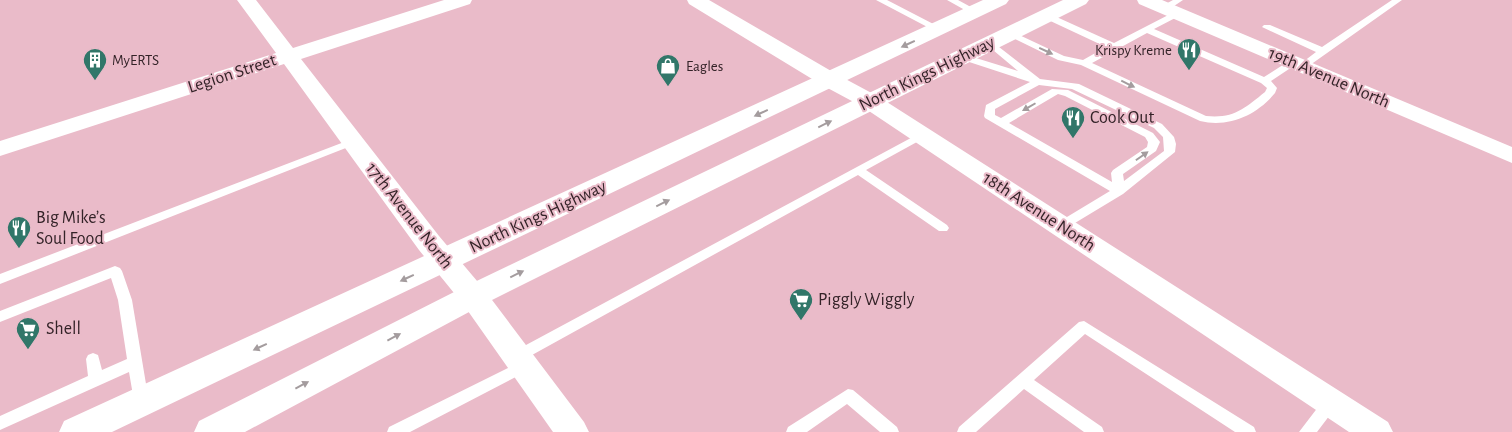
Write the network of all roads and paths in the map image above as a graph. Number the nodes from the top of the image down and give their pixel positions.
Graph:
1 (246, 0) edge
2 (463, 0) edge
3 (696, 0) edge
4 (880, 0) edge
5 (950, 0) edge
6 (999, 0) edge
7 (1080, 0) edge
8 (1398, 0) edge
9 (975, 12) junction
10 (1162, 12) edge
11 (1047, 16) junction
12 (1267, 27) dead end
13 (938, 29) junction
14 (1000, 39) junction
15 (1114, 47) junction
16 (1323, 51) junction
17 (287, 56) junction
18 (963, 57) junction
19 (1084, 63) junction
20 (1298, 65) junction
21 (1269, 78) junction
22 (830, 80) junction
23 (1035, 81) junction
24 (871, 102) junction
25 (1001, 123) junction
26 (922, 135) junction
27 (352, 142) junction
28 (0, 149) edge
29 (1512, 156) edge
30 (858, 170) junction
31 (1119, 191) junction
32 (1061, 226) junction
33 (943, 228) dead end
34 (443, 261) junction
35 (0, 279) edge
36 (473, 296) junction
37 (0, 317) edge
38 (93, 359) dead end
39 (521, 361) junction
40 (135, 362) junction
41 (96, 379) junction
42 (1023, 380) junction
43 (141, 402) junction
44 (1331, 403) junction
45 (0, 423) edge
46 (249, 424) edge
47 (77, 432) edge
48 (212, 432) edge
49 (395, 432) edge
50 (572, 432) edge
51 (794, 432) edge
52 (891, 432) edge
53 (965, 432) edge
54 (1096, 432) edge
55 (1248, 432) edge
56 (1307, 432) edge
57 (1376, 432) edge

1 - 17 street, 17th Avenue North
2 - 17 street, Legion Street
3 - 22 street, 18th Avenue North
4 - 13 lane
5 - 9 lane
6 - 9 main road, North Kings Highway
7 - 11 main road, North Kings Highway
8 - 16 lane
9 - 13 main road, North Kings Highway
10 - 15 lane
10 - 20 street, 19th Avenue North
10 - 21 lane
11 - 14 main road, North Kings Highway
11 - 15 lane
12 - 16 lane
13 -> 22 main road, North Kings Highway
14 - 18 main road, North Kings Highway
14 -> 19 lane
14 - 23 lane
15 - 19 lane
16 - 20 lane
17 - 27 street, 17th Avenue North
17 - 28 street, Legion Street
18 - 23 lane
18 - 24 main road, North Kings Highway
19 -> 21 lane
20 - 21 lane
20 - 29 street, 19th Avenue North
22 - 24 street, 18th Avenue North
22 -> 34 main road, North Kings Highway
23 - 25 lane
23 - 31 lane
24 - 26 street, 18th Avenue North
36 -> 24 main road, North Kings Highway
25 - 31 lane
31 -> 25 lane
26 - 30 lane
26 - 32 street, 18th Avenue North
27 - 34 street, 17th Avenue North
27 - 35 lane
30 - 33 lane
30 - 39 lane
31 - 32 lane
32 - 44 street, 18th Avenue North
34 - 36 street, 17th Avenue North
34 -> 43 main road, North Kings Highway
36 - 39 street, 17th Avenue North
46 -> 36 main road, North Kings Highway
37 - 40 lane
38 - 41 lane
39 - 49 lane
39 - 50 street, 17th Avenue North
40 - 41 lane
40 - 43 lane
41 - 45 lane
42 - 53 lane
42 - 54 lane
42 - 55 lane
43 - 47 main road, North Kings Highway
44 - 56 lane
44 - 57 street, 18th Avenue North
46 - 48 main road, North Kings Highway
51 - 52 lane

